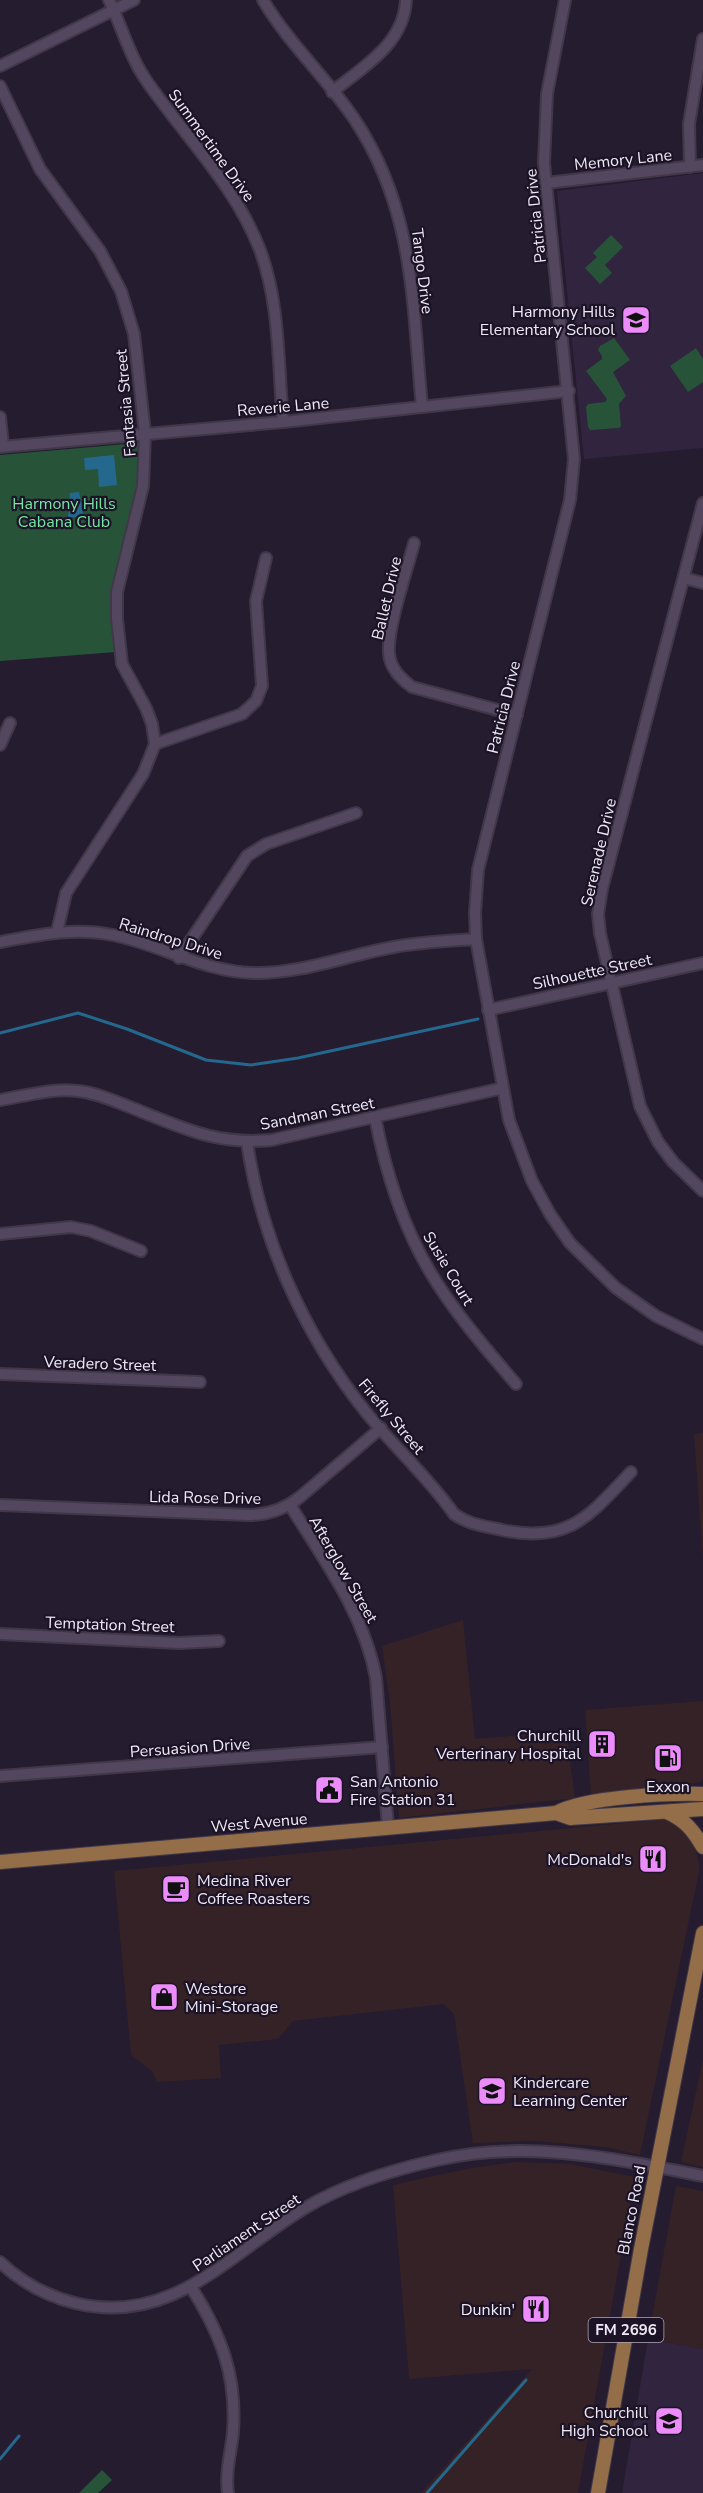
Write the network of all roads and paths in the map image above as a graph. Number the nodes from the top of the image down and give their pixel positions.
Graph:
1 (134, 0) edge
2 (263, 0) edge
3 (406, 0) edge
4 (565, 0) edge
5 (112, 5) edge
6 (703, 39) edge
7 (0, 66) edge
8 (0, 86) edge
9 (332, 92) junction
10 (703, 165) edge
11 (690, 167) junction
12 (546, 183) junction
13 (569, 391) junction
14 (422, 407) junction
15 (0, 417) edge
16 (283, 422) junction
17 (145, 433) junction
18 (1, 447) edge
19 (703, 503) edge
20 (414, 543) dead end
21 (266, 558) dead end
22 (684, 578) junction
23 (703, 583) edge
24 (517, 715) junction
25 (10, 723) dead end
26 (155, 744) junction
27 (0, 745) edge
28 (356, 813) dead end
29 (57, 932) junction
30 (476, 939) junction
31 (0, 942) edge
32 (179, 958) junction
33 (703, 963) edge
34 (611, 981) junction
35 (488, 1010) junction
36 (503, 1088) junction
37 (0, 1100) edge
38 (375, 1117) junction
39 (247, 1142) junction
40 (703, 1191) edge
41 (0, 1234) edge
42 (141, 1251) dead end
43 (703, 1339) edge
44 (0, 1374) edge
45 (200, 1382) dead end
46 (516, 1384) dead end
47 (381, 1428) junction
48 (631, 1472) dead end
49 (0, 1505) edge
50 (290, 1505) junction
51 (0, 1634) edge
52 (219, 1641) dead end
53 (382, 1747) junction
54 (0, 1776) edge
55 (703, 1786) edge
56 (697, 1794) edge
57 (703, 1809) edge
58 (662, 1810) junction
59 (556, 1813) junction
60 (388, 1827) junction
61 (703, 1847) edge
62 (0, 1862) edge
63 (703, 1933) edge
64 (656, 2167) junction
65 (703, 2176) edge
66 (0, 2262) edge
67 (191, 2287) junction
68 (228, 2493) edge
69 (598, 2493) edge

1 - 5 street
2 - 9 street, Tango Drive
3 - 9 street
4 - 12 street, Patricia Drive
5 - 7 street
5 - 16 street, Summertime Drive
6 - 11 street
8 - 17 street, Fantasia Street
9 - 14 street, Tango Drive
10 - 11 street, Memory Lane
11 - 12 street, Memory Lane
12 - 13 street, Patricia Drive
13 - 14 street, Reverie Lane
13 - 24 street, Patricia Drive
14 - 16 street, Reverie Lane
15 - 18 street
16 - 17 street, Reverie Lane
17 - 18 street, Reverie Lane
17 - 26 street, Fantasia Street
19 - 22 street, Serenade Drive
20 - 24 street, Ballet Drive
21 - 26 street
22 - 23 street
22 - 34 street, Serenade Drive
24 - 30 street, Patricia Drive
25 - 27 street
26 - 29 street
28 - 32 street
29 - 31 street, Raindrop Drive
29 - 32 street, Raindrop Drive
30 - 32 street, Raindrop Drive
30 - 35 street, Patricia Drive
33 - 34 street, Silhouette Street
34 - 35 street, Silhouette Street
34 - 40 street, Serenade Drive
35 - 36 street, Patricia Drive
36 - 38 street, Sandman Street
36 - 43 street, Patricia Drive
37 - 39 street, Sandman Street
38 - 39 street, Sandman Street
38 - 46 street, Susie Court
39 - 47 street, Firefly Street
41 - 42 street
44 - 45 street, Veradero Street
47 - 48 street, Firefly Street
47 - 50 street, Lida Rose Drive
49 - 50 street, Lida Rose Drive
50 - 53 street, Afterglow Street
51 - 52 street, Temptation Street
53 - 54 street, Persuasion Drive
53 - 60 street, Afterglow Street
55 - 56 main road
56 - 59 main road, West Avenue
57 - 58 main road, West Avenue
58 - 59 main road, West Avenue
58 - 61 main road
59 - 60 main road, West Avenue
60 - 62 main road, West Avenue
63 - 64 main road, Blanco Road / FM 2696
64 - 65 street, Parliament Street
64 - 67 street, Parliament Street
64 - 69 main road, Blanco Road / FM 2696
66 - 67 street, Parliament Street
67 - 68 street

